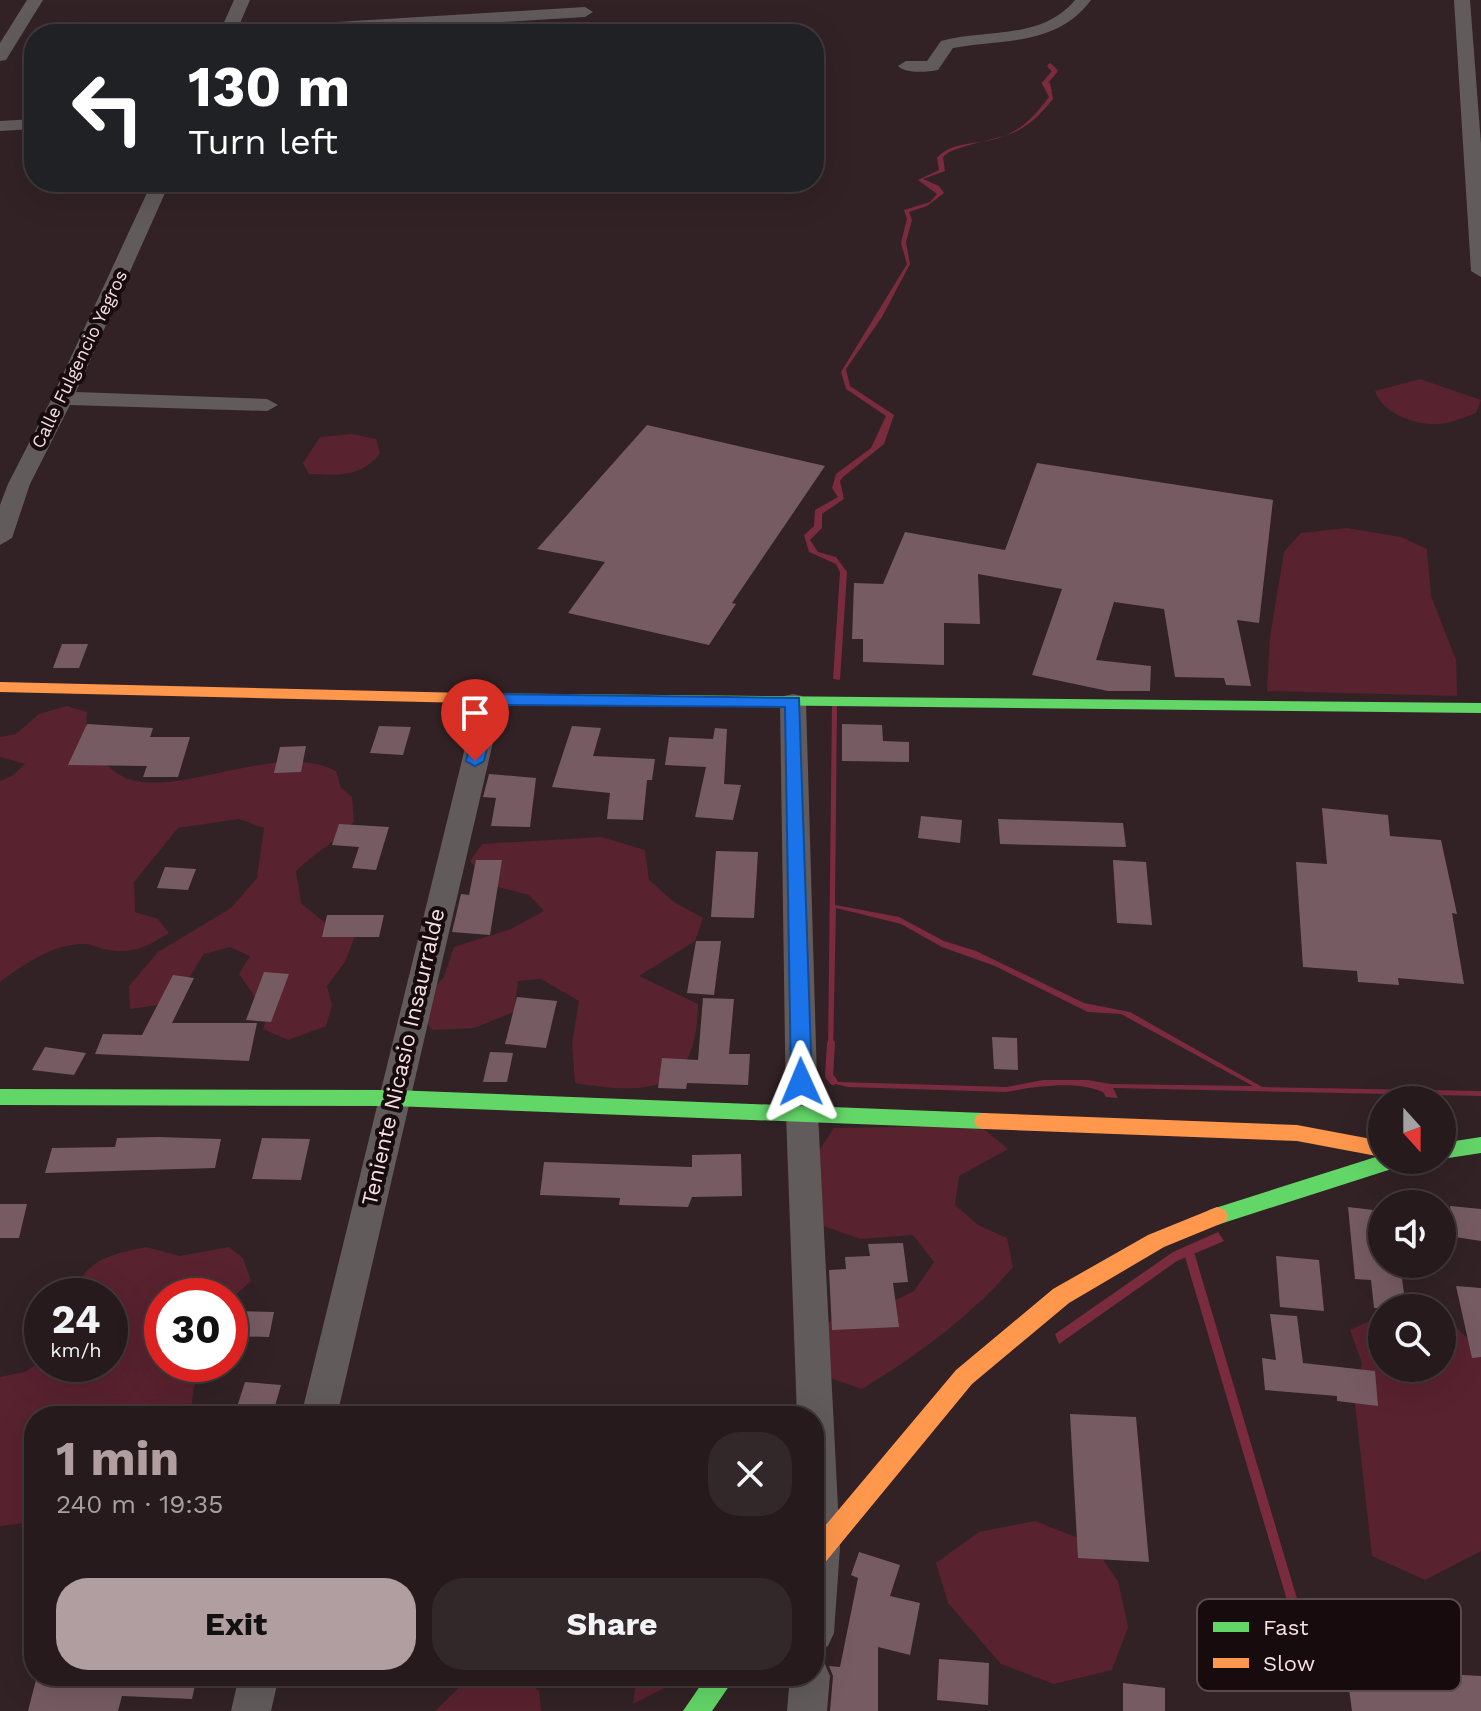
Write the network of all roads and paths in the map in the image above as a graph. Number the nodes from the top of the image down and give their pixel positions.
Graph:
1 (35, 0) edge
2 (242, 0) edge
3 (1083, 0) edge
4 (1462, 0) edge
5 (585, 12) dead end
6 (230, 24) edge
7 (389, 24) edge
8 (8, 52) edge
9 (906, 66) dead end
10 (1476, 121) edge
11 (24, 125) edge
12 (0, 126) edge
13 (156, 192) edge
14 (1478, 206) edge
15 (1481, 271) edge
16 (63, 398) junction
17 (267, 405) dead end
18 (1, 535) edge
19 (0, 687) edge
20 (490, 699) junction
21 (793, 702) junction
22 (1481, 708) edge
23 (0, 1097) edge
24 (393, 1098) junction
25 (802, 1114) junction
26 (1481, 1145) edge
27 (1368, 1146) edge
28 (1456, 1149) edge
29 (1368, 1167) edge
30 (321, 1406) edge
31 (813, 1406) edge
32 (824, 1545) edge
33 (257, 1686) edge
34 (715, 1686) edge
35 (809, 1686) edge
36 (251, 1711) edge
37 (696, 1711) edge
38 (807, 1711) edge

1 - 8 street
2 - 6 street
3 - 9 street
4 - 10 street
5 - 7 street
10 - 14 street
11 - 12 street
13 - 16 street, Calle Fulgencio Yegros
14 - 15 street
16 - 17 street
16 - 18 street, Calle Fulgencio Yegros
19 - 20 street
20 - 21 street
20 - 24 street, Teniente Nicasio Insaurralde
21 - 22 street
21 - 25 street
23 - 24 street
24 - 25 street
24 - 30 street, Teniente Nicasio Insaurralde
25 - 27 street
25 - 31 street
26 - 28 street
29 - 32 street
33 - 36 street
34 - 37 street
35 - 38 street

